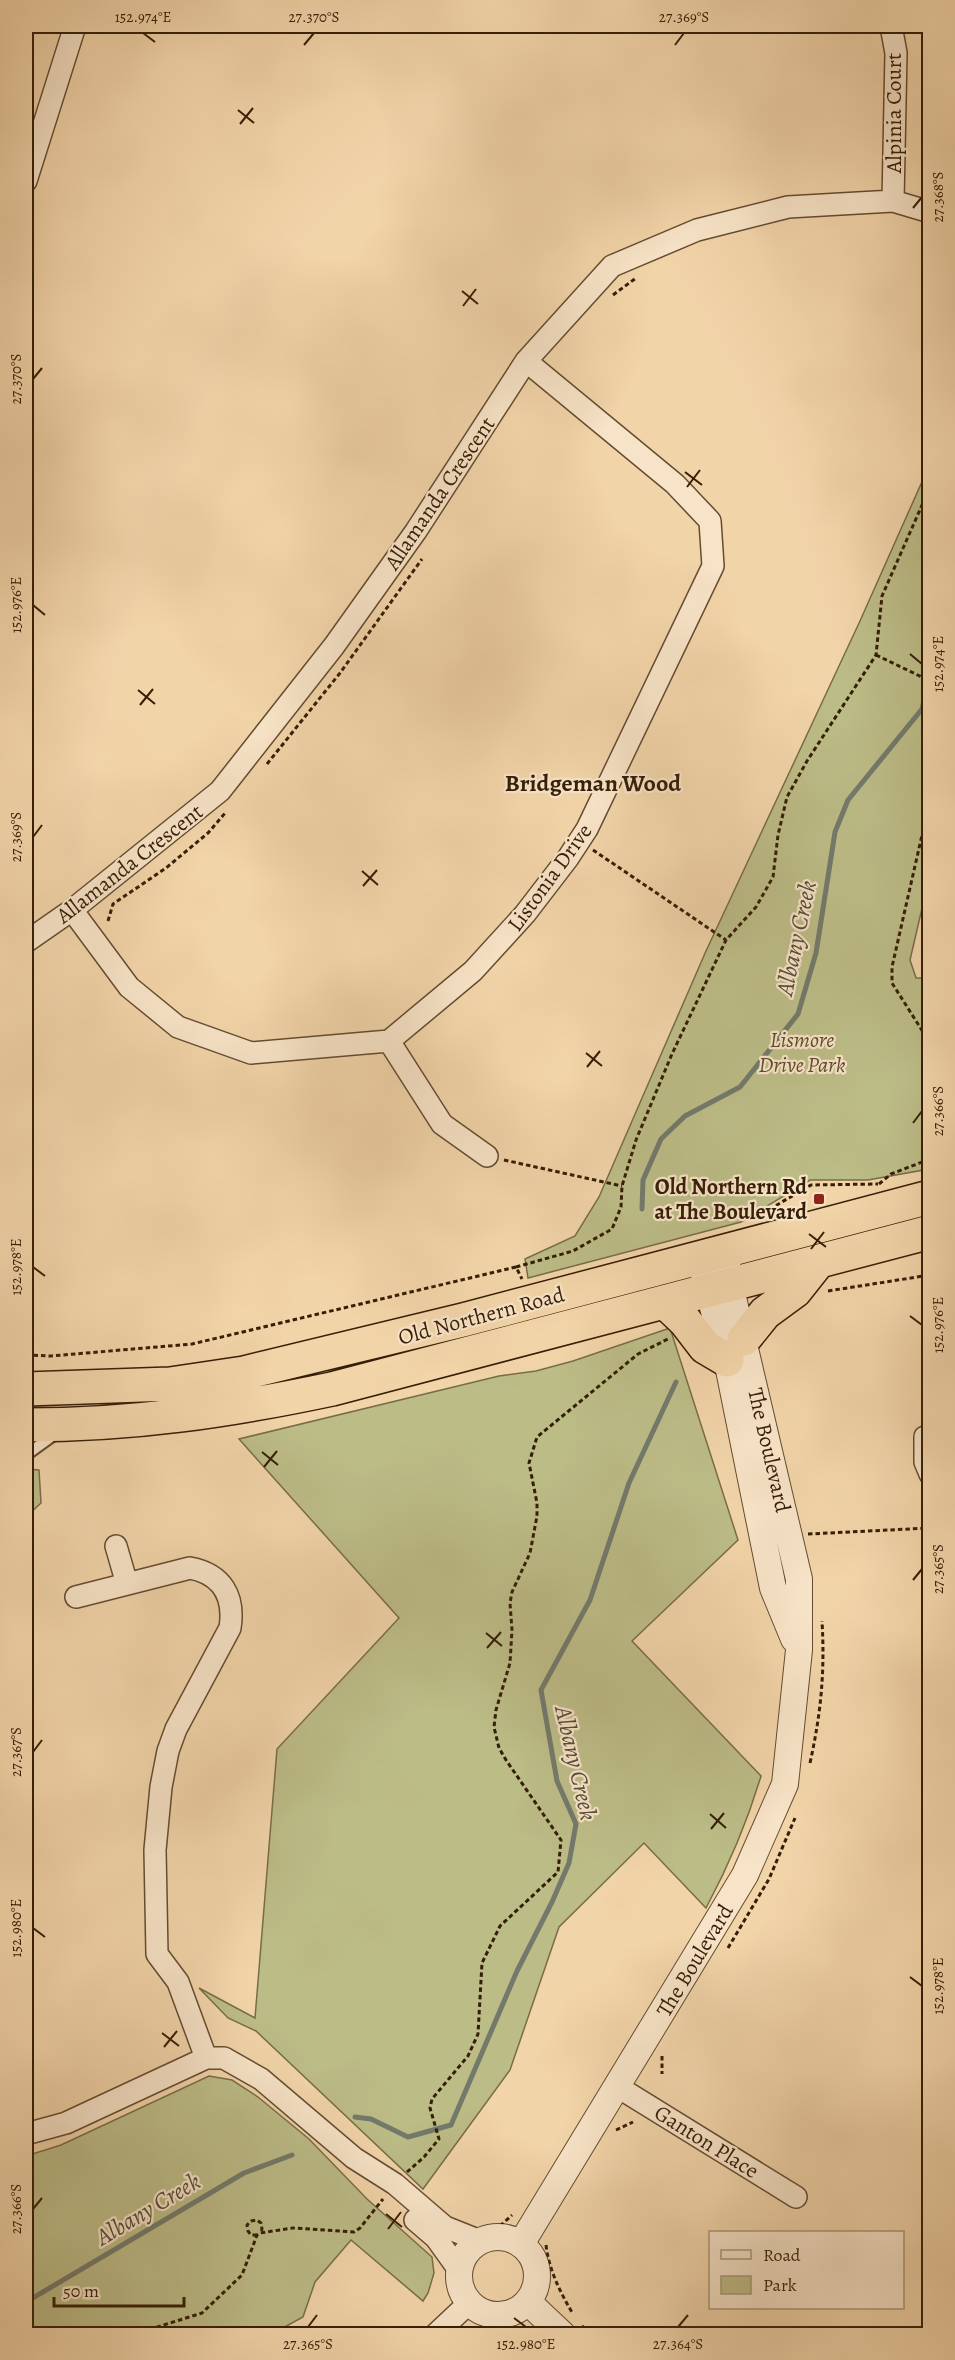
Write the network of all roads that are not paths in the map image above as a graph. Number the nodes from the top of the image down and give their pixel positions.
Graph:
1 (891, 26) edge
2 (74, 29) dead end
3 (26, 181) edge
4 (892, 201) junction
5 (930, 212) edge
6 (526, 361) junction
7 (72, 910) junction
8 (26, 942) edge
9 (389, 1041) junction
10 (487, 1156) road end
11 (930, 1197) edge
12 (930, 1232) edge
13 (712, 1255) junction
14 (818, 1262) junction
15 (719, 1288) junction
16 (664, 1302) junction
17 (735, 1349) junction
18 (26, 1389) edge
19 (26, 1425) edge
20 (67, 1425) junction
21 (930, 1435) edge
22 (26, 1455) edge
23 (930, 1474) edge
24 (116, 1546) dead end
25 (127, 1584) junction
26 (76, 1597) dead end
27 (799, 1650) junction
28 (206, 2058) junction
29 (618, 2087) junction
30 (26, 2134) edge
31 (354, 2158) junction
32 (796, 2197) dead end
33 (484, 2234) junction
34 (533, 2243) junction
35 (459, 2270) junction
36 (528, 2302) junction
37 (469, 2303) junction
38 (572, 2325) edge
39 (436, 2334) edge

1 - 4 street, Alpinia Court
2 - 3 street
4 - 5 street, Allamanda Crescent
4 - 6 street, Allamanda Crescent
6 - 7 street, Allamanda Crescent
6 - 9 street, Listonia Drive
7 - 8 street, Allamanda Crescent
7 - 9 street
9 - 10 street
11 - 13 highway, Old Northern Road
12 - 14 highway, Old Northern Road
13 - 15 street, The Boulevard
13 - 18 highway, Old Northern Road
14 - 15 highway, Old Northern Road
14 - 17 highway
15 - 16 highway, Old Northern Road
15 - 17 street, The Boulevard
16 - 17 highway
16 - 20 highway, Old Northern Road
17 - 27 street, The Boulevard
17 - 27 street, The Boulevard
19 - 20 highway, Old Northern Road
20 - 22 lane
21 - 23 street
24 - 25 street
25 - 26 street
25 - 28 street
27 - 29 street, The Boulevard
28 - 30 street
28 - 31 street
29 - 32 street, Ganton Place
29 - 34 street, The Boulevard
31 - 33 street
31 - 35 street
33 - 34 street
33 - 35 street
34 - 36 street
35 - 37 street
36 - 37 street
36 - 38 street
37 - 39 street

